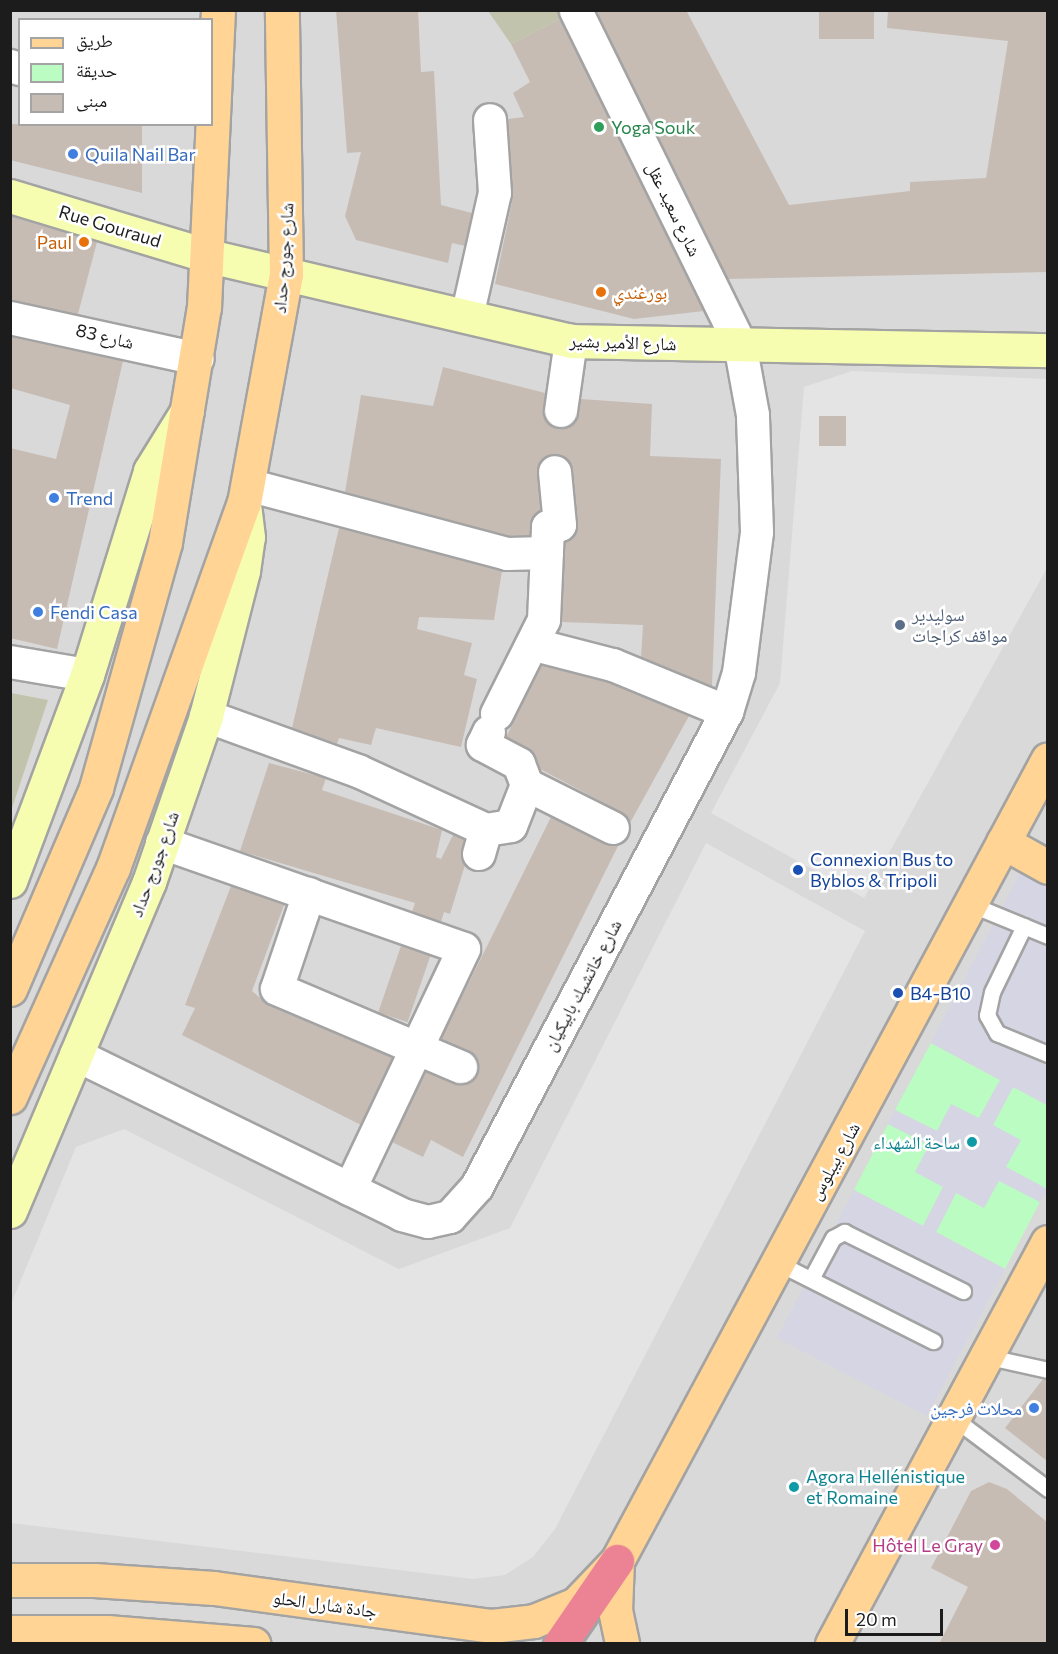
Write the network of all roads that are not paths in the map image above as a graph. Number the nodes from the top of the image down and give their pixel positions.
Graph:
1 (218, 10) edge
2 (282, 10) edge
3 (576, 10) edge
4 (490, 120) dead end
5 (10, 196) edge
6 (209, 256) junction
7 (286, 275) junction
8 (467, 317) junction
9 (10, 318) edge
10 (571, 341) junction
11 (740, 344) junction
12 (1047, 350) edge
13 (198, 359) junction
14 (189, 407) junction
15 (561, 411) dead end
16 (555, 472) dead end
17 (246, 494) junction
18 (547, 553) junction
19 (535, 645) junction
20 (10, 662) edge
21 (87, 675) junction
22 (727, 712) junction
23 (206, 716) junction
24 (1047, 759) edge
25 (527, 785) junction
26 (613, 828) dead end
27 (1003, 842) junction
28 (162, 843) junction
29 (1047, 867) edge
30 (10, 881) edge
31 (309, 894) junction
32 (970, 904) junction
33 (1023, 926) junction
34 (1047, 936) edge
35 (10, 989) edge
36 (419, 1049) junction
37 (1047, 1054) edge
38 (76, 1055) junction
39 (461, 1067) dead end
40 (10, 1097) edge
41 (350, 1189) junction
42 (10, 1211) edge
43 (1047, 1242) edge
44 (778, 1263) junction
45 (811, 1279) junction
46 (963, 1291) dead end
47 (933, 1341) dead end
48 (988, 1357) junction
49 (1047, 1370) edge
50 (956, 1420) junction
51 (1047, 1489) edge
52 (617, 1561) junction
53 (10, 1580) edge
54 (10, 1632) edge
55 (254, 1644) edge
56 (560, 1644) edge
57 (622, 1644) edge
58 (832, 1644) edge

1 - 6 main road
2 - 7 main road, شارع جورج حداد
3 - 11 street, شارع سعيد عقل
4 - 8 street
5 - 6 main road, Rue Gouraud
6 - 7 main road, شارع الأمير بشير
6 - 13 main road
7 - 8 main road, شارع الأمير بشير
7 - 17 main road, شارع جورج حداد
8 - 10 main road, شارع الأمير بشير
9 - 13 street, شارع 83
10 - 11 main road, شارع الأمير بشير
10 - 15 street
11 - 12 main road, شارع الأمير بشير
11 - 22 street, شارع خاتشيك بابيكيان
13 - 14 main road
14 - 21 main road
14 - 35 main road
16 - 18 street
17 - 18 street
17 - 23 main road, شارع جورج حداد
17 - 40 main road, شارع جورج حداد
18 - 19 street
19 - 22 street
19 - 25 street
20 - 21 street
21 - 30 main road
22 - 41 street, شارع خاتشيك بابيكيان
23 - 25 street
23 - 28 main road, شارع جورج حداد
24 - 27 main road, شارع بيبلوس
25 - 26 street
27 - 29 main road
27 - 32 main road, شارع بيبلوس
28 - 31 street
28 - 38 main road, شارع جورج حداد
31 - 36 street
31 - 36 street
32 - 33 lane
32 - 44 main road, شارع بيبلوس
33 - 34 lane
33 - 37 lane
36 - 39 street
36 - 41 street
38 - 41 street, شارع خاتشيك بابيكيان
38 - 42 main road, شارع جورج حداد
43 - 48 main road
44 - 45 lane
44 - 52 main road, شارع بيبلوس
45 - 46 lane
45 - 47 lane
48 - 49 lane
48 - 50 main road
50 - 51 lane
50 - 58 main road
52 - 53 main road, جادة شارل الحلو
52 - 56 highway
52 - 57 main road
54 - 55 main road

